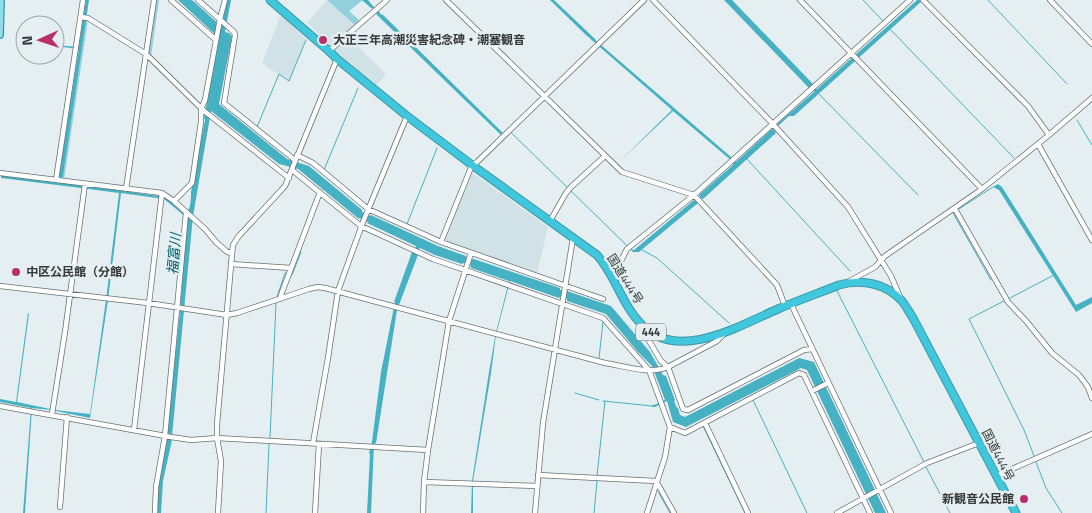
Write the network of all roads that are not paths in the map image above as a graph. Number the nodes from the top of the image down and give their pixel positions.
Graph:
1 (1, 0) edge
2 (83, 0) edge
3 (154, 0) edge
4 (171, 0) edge
5 (198, 0) edge
6 (225, 0) edge
7 (270, 0) edge
8 (386, 0) edge
9 (446, 0) edge
10 (644, 0) edge
11 (653, 0) edge
12 (800, 0) edge
13 (910, 0) edge
14 (924, 0) edge
15 (1050, 0) edge
16 (80, 17) junction
17 (220, 21) junction
18 (0, 35) edge
19 (216, 38) junction
20 (1092, 44) edge
21 (329, 51) junction
22 (146, 54) junction
23 (854, 56) junction
24 (337, 59) junction
25 (545, 97) junction
26 (1092, 98) edge
27 (202, 110) junction
28 (407, 116) junction
29 (775, 126) junction
30 (1049, 135) junction
31 (1038, 144) junction
32 (605, 156) junction
33 (296, 158) junction
34 (472, 165) junction
35 (292, 169) junction
36 (0, 173) edge
37 (288, 178) junction
38 (59, 181) junction
39 (85, 184) junction
40 (126, 189) junction
41 (982, 190) junction
42 (320, 192) junction
43 (162, 196) junction
44 (697, 198) junction
45 (174, 201) junction
46 (955, 209) junction
47 (368, 211) junction
48 (187, 215) junction
49 (550, 221) junction
50 (362, 224) junction
51 (573, 238) junction
52 (1092, 240) edge
53 (441, 242) junction
54 (232, 254) junction
55 (470, 255) junction
56 (881, 261) junction
57 (231, 264) junction
58 (291, 268) junction
59 (466, 268) junction
60 (610, 272) junction
61 (847, 283) junction
62 (0, 286) edge
63 (565, 287) junction
64 (338, 291) junction
65 (70, 295) junction
66 (280, 298) junction
67 (603, 299) dead end
68 (562, 302) junction
69 (903, 302) junction
70 (148, 303) junction
71 (788, 305) junction
72 (179, 309) junction
73 (227, 315) junction
74 (449, 321) junction
75 (643, 327) junction
76 (727, 331) junction
77 (555, 349) junction
78 (812, 349) junction
79 (666, 368) junction
80 (649, 370) junction
81 (828, 383) junction
82 (812, 392) junction
83 (1092, 396) edge
84 (0, 406) edge
85 (53, 411) junction
86 (67, 417) junction
87 (703, 424) junction
88 (670, 427) junction
89 (134, 430) junction
90 (1092, 434) edge
91 (168, 437) junction
92 (217, 438) junction
93 (979, 442) junction
94 (316, 443) junction
95 (428, 450) junction
96 (538, 476) junction
97 (996, 476) junction
98 (656, 481) junction
99 (424, 482) junction
100 (537, 486) junction
101 (878, 490) junction
102 (865, 498) junction
103 (60, 507) dead end
104 (155, 513) edge
105 (218, 513) edge
106 (315, 513) edge
107 (423, 513) edge
108 (535, 513) edge
109 (647, 513) edge
110 (674, 513) edge
111 (748, 513) edge
112 (837, 513) edge
113 (870, 513) edge
114 (891, 513) edge
115 (1016, 513) edge

1 - 18 main road
2 - 16 street
3 - 22 street
4 - 19 street
5 - 17 street
6 - 17 street
7 - 21 highway, 国道444号 / 444
8 - 21 street
9 - 25 street
10 - 25 street
11 - 29 street
12 - 23 street
13 - 23 street
14 - 30 street
15 - 20 street
16 - 22 street
16 - 38 street
17 - 19 street
17 - 33 street
19 - 27 street
21 - 24 highway, 国道444号 / 444
22 - 27 street
22 - 40 street
23 - 29 street
23 - 41 street
24 - 28 highway, 国道444号 / 444
24 - 33 street
25 - 32 street
25 - 34 street
26 - 30 street
27 - 37 street
27 - 45 street
28 - 34 highway, 国道444号 / 444
28 - 47 street
29 - 44 street
29 - 56 street
30 - 31 street
31 - 41 street
31 - 52 street
32 - 44 street
32 - 49 street
33 - 35 street
33 - 47 street
34 - 49 highway, 国道444号 / 444
34 - 53 street
35 - 37 street
35 - 42 street
36 - 38 street
37 - 54 street
38 - 39 street
39 - 40 street
39 - 65 street
40 - 43 street
41 - 46 street
42 - 50 street
42 - 58 street
43 - 45 street
43 - 70 street
44 - 60 street
44 - 71 street
45 - 48 street
46 - 56 street
46 - 83 street
47 - 50 street
47 - 53 street
48 - 54 street
48 - 72 street
49 - 51 highway, 国道444号 / 444
50 - 59 street
50 - 64 street
51 - 60 highway, 国道444号 / 444
51 - 63 street
53 - 55 street
54 - 57 street
55 - 59 street
55 - 63 street
56 - 61 street
56 - 69 street
57 - 58 street
57 - 73 street
58 - 66 street
59 - 68 street
59 - 74 street
60 - 75 highway, 国道444号 / 444
61 - 69 highway, 国道444号 / 444
61 - 71 highway, 国道444号 / 444
62 - 65 street
63 - 67 street
63 - 68 street
64 - 66 street
64 - 74 street
64 - 94 street
65 - 70 street
65 - 85 street
66 - 73 street
68 - 77 street
68 - 80 street
69 - 93 highway, 国道444号 / 444
70 - 72 street
70 - 89 street
71 - 76 highway, 国道444号 / 444
71 - 78 street
72 - 73 street
72 - 91 street
73 - 92 street
74 - 77 street
74 - 95 street
75 - 76 highway, 国道444号 / 444
75 - 79 street
76 - 79 street
77 - 80 street
77 - 96 street
78 - 79 street
78 - 81 street
79 - 80 street
80 - 88 street
81 - 82 street
81 - 101 street
82 - 87 street
82 - 102 street
84 - 85 street
85 - 86 street
86 - 89 street
86 - 103 street
87 - 88 street
87 - 111 street
88 - 98 street
89 - 91 street
90 - 97 street
91 - 92 street
91 - 104 street
92 - 94 street
92 - 105 street
93 - 97 highway, 国道444号 / 444
93 - 101 street
94 - 95 street
94 - 106 street
95 - 99 street
96 - 98 street
96 - 100 street
97 - 115 highway, 国道444号 / 444
98 - 109 street
98 - 110 street
99 - 100 street
99 - 107 street
100 - 108 street
101 - 102 street
101 - 114 street
102 - 112 street
102 - 113 street

